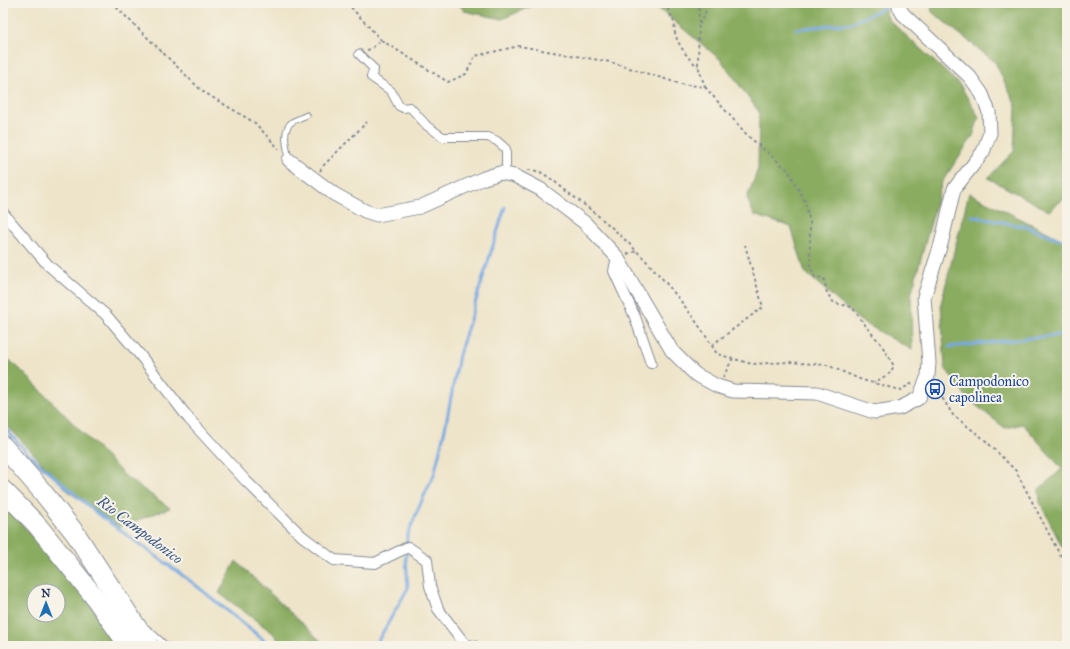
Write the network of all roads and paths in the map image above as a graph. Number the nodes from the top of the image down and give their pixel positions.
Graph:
1 (112, 3) edge
2 (348, 3) edge
3 (666, 3) edge
4 (699, 3) edge
5 (708, 3) edge
6 (899, 3) edge
7 (698, 24) junction
8 (381, 40) junction
9 (359, 54) joint
10 (698, 66) junction
11 (705, 87) junction
12 (307, 115) dead end
13 (367, 122) dead end
14 (289, 160) junction
15 (506, 165) dead end
16 (314, 179) junction
17 (3, 213) edge
18 (745, 245) dead end
19 (636, 251) dead end
20 (617, 257) junction
21 (712, 345) junction
22 (733, 358) junction
23 (650, 363) dead end
24 (928, 376) junction
25 (874, 383) junction
26 (717, 386) junction
27 (3, 446) edge
28 (3, 490) edge
29 (75, 533) junction
30 (95, 553) dead end
31 (1067, 563) edge
32 (143, 625) dead end
33 (129, 646) edge
34 (149, 646) edge
35 (167, 646) edge
36 (474, 646) edge

1 - 14 path
2 - 8 path
3 - 10 path
4 - 7 path
5 - 7 path
6 - 24 street
7 - 10 path
8 - 9 path
8 - 11 path
9 - 15 street
10 - 11 path
11 - 25 path
12 - 14 lane
13 - 16 path
14 - 16 street
16 - 20 street
17 - 36 street
18 - 21 path
19 - 21 path
20 - 23 street
20 - 26 street
21 - 22 path
22 - 25 path
22 - 26 path
24 - 25 path
24 - 26 street
24 - 31 path
27 - 29 highway
28 - 33 highway
29 - 30 lane
29 - 34 highway
32 - 35 lane

